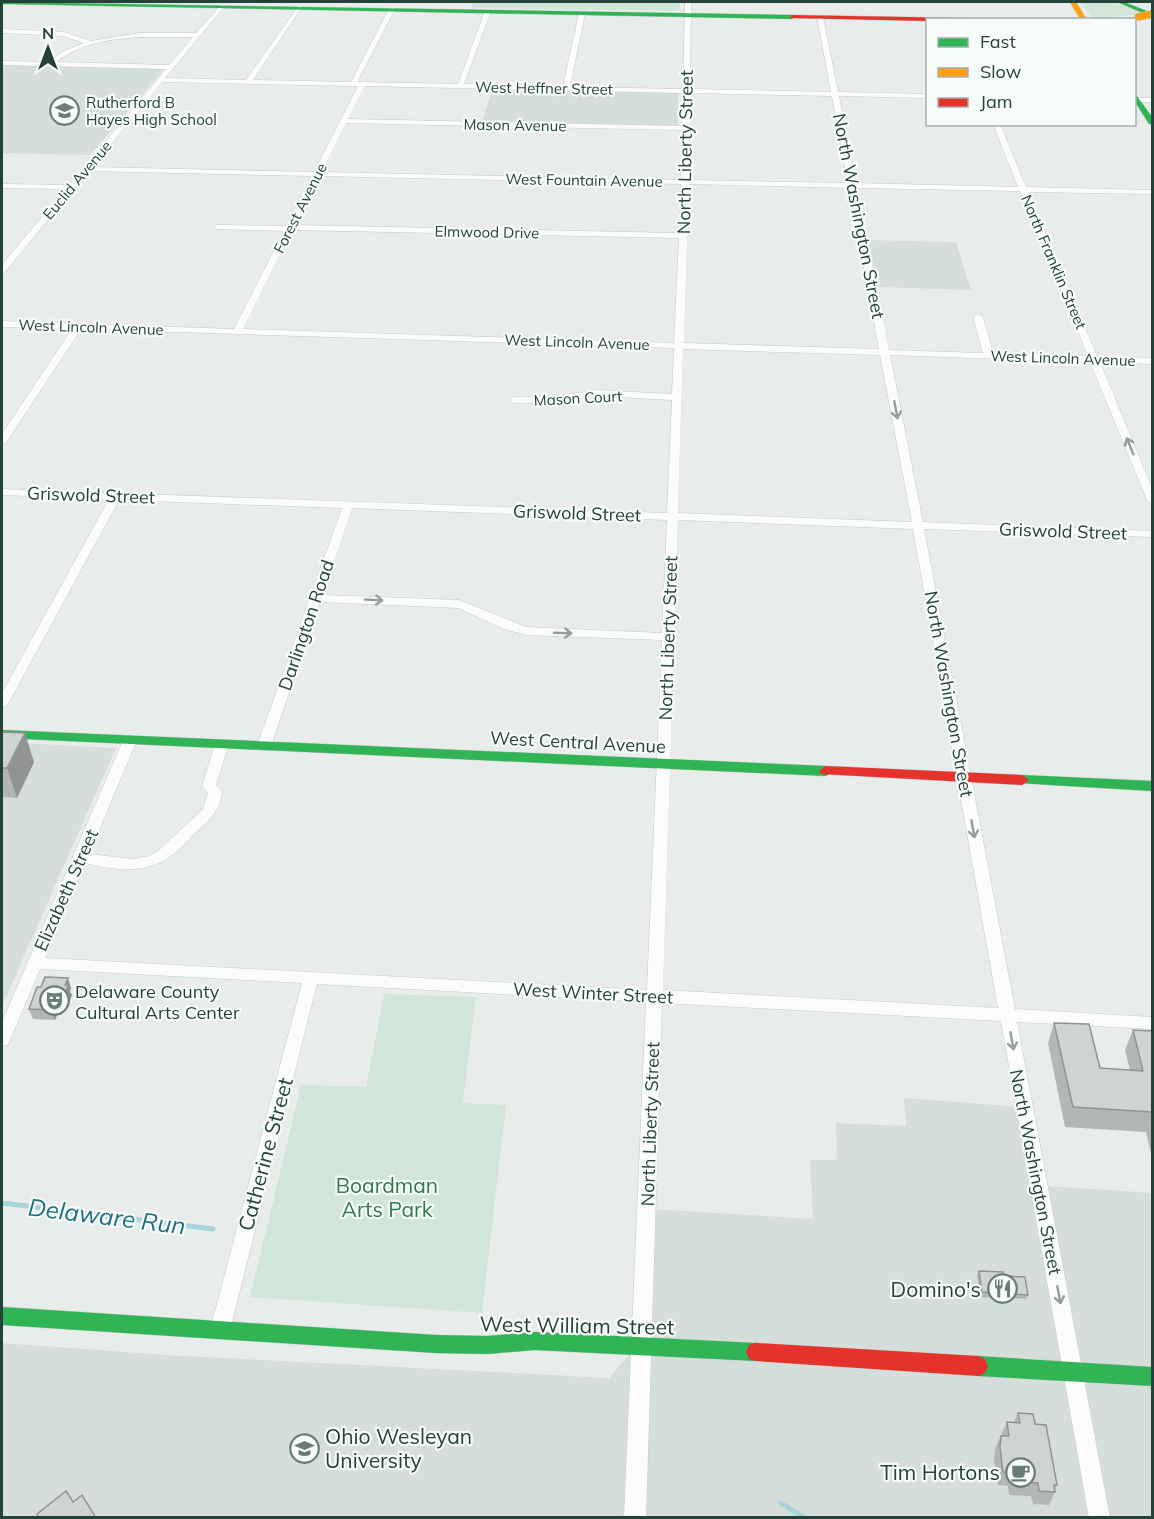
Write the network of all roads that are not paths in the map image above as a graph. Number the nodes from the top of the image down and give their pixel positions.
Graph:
1 (2, 2) edge
2 (1073, 2) edge
3 (1120, 2) edge
4 (1132, 2) edge
5 (222, 6) junction
6 (299, 7) junction
7 (688, 8) edge
8 (392, 9) junction
9 (488, 11) junction
10 (582, 13) junction
11 (1152, 13) edge
12 (820, 17) junction
13 (1083, 18) edge
14 (1133, 18) edge
15 (926, 19) edge
16 (2, 31) edge
17 (198, 35) junction
18 (92, 43) junction
19 (2, 63) edge
20 (50, 64) junction
21 (172, 66) junction
22 (160, 80) junction
23 (248, 82) junction
24 (358, 84) junction
25 (460, 87) junction
26 (566, 89) junction
27 (687, 91) junction
28 (835, 94) junction
29 (926, 96) edge
30 (1140, 98) edge
31 (344, 121) junction
32 (1152, 122) edge
33 (997, 126) edge
34 (686, 128) junction
35 (87, 169) junction
36 (317, 174) junction
37 (685, 182) junction
38 (853, 185) junction
39 (2, 186) edge
40 (71, 187) junction
41 (1023, 189) junction
42 (1152, 192) edge
43 (218, 227) dead end
44 (289, 228) junction
45 (683, 236) junction
46 (2, 270) edge
47 (978, 317) dead end
48 (2, 324) edge
49 (79, 326) junction
50 (237, 332) junction
51 (679, 346) junction
52 (886, 352) junction
53 (989, 356) junction
54 (1095, 359) junction
55 (1152, 361) edge
56 (677, 397) junction
57 (514, 400) dead end
58 (2, 441) edge
59 (2, 492) edge
60 (116, 496) junction
61 (1152, 500) edge
62 (348, 505) junction
63 (672, 517) junction
64 (918, 525) junction
65 (1152, 534) edge
66 (315, 598) junction
67 (668, 637) junction
68 (2, 704) edge
69 (2, 734) edge
70 (130, 740) junction
71 (222, 744) junction
72 (264, 746) junction
73 (663, 764) junction
74 (964, 777) junction
75 (1152, 786) edge
76 (80, 857) junction
77 (34, 963) junction
78 (311, 978) junction
79 (655, 996) junction
80 (1007, 1015) junction
81 (1152, 1023) edge
82 (2, 1040) edge
83 (2, 1316) edge
84 (220, 1330) junction
85 (641, 1347) junction
86 (1073, 1372) junction
87 (1152, 1377) edge
88 (635, 1518) edge
89 (1100, 1518) edge

1 - 5 main road
2 - 13 main road
3 - 11 main road
4 - 11 main road
5 - 6 main road
5 - 17 street, Euclid Avenue
6 - 8 main road
6 - 23 street
7 - 10 main road
7 - 12 main road
7 - 27 street, North Liberty Street
8 - 9 main road
8 - 24 street, Forest Avenue
9 - 10 main road
9 - 25 street
10 - 26 street
11 - 14 main road, bridge
12 - 15 main road
12 - 28 street, North Washington Street
16 - 18 street
17 - 18 street
17 - 21 street, Euclid Avenue
18 - 20 street
19 - 20 street
20 - 21 street
21 - 22 street, Euclid Avenue
22 - 23 street, West Heffner Street
22 - 35 street, Euclid Avenue
23 - 24 street, West Heffner Street
24 - 25 street, West Heffner Street
24 - 31 street, Forest Avenue
25 - 26 street, West Heffner Street
26 - 27 street, West Heffner Street
27 - 28 street, West Heffner Street
27 - 34 street, North Liberty Street
28 - 29 street, West Heffner Street
28 - 38 street, North Washington Street
30 - 32 main road
31 - 34 street, Mason Avenue
31 - 36 street, Forest Avenue
33 - 41 street, North Franklin Street
34 - 37 street, North Liberty Street
35 - 36 street, West Fountain Avenue
35 - 40 street, Euclid Avenue
36 - 37 street, West Fountain Avenue
36 - 44 street, Forest Avenue
37 - 38 street, West Fountain Avenue
37 - 45 street, North Liberty Street
38 - 41 street, West Fountain Avenue
38 - 52 street, North Washington Street
39 - 40 street
40 - 46 street, Euclid Avenue
41 - 42 street, West Fountain Avenue
41 - 54 street, North Franklin Street
43 - 44 street, Elmwood Drive
44 - 45 street, Elmwood Drive
44 - 50 street, Forest Avenue
45 - 51 street, North Liberty Street
47 - 53 street
48 - 49 street, West Lincoln Avenue
49 - 50 street, West Lincoln Avenue
49 - 58 street
50 - 51 street, West Lincoln Avenue
51 - 52 street, West Lincoln Avenue
51 - 56 street, North Liberty Street
52 - 53 street, West Lincoln Avenue
52 -> 64 street, North Washington Street
53 - 54 street, West Lincoln Avenue
54 - 55 street, West Lincoln Avenue
61 -> 54 street, North Franklin Street
56 - 57 street, Mason Court
56 - 63 street, North Liberty Street
59 - 60 street, Griswold Street
60 - 62 street, Griswold Street
60 - 68 street
62 - 63 street, Griswold Street
62 - 66 street, Darlington Road
63 - 64 street, Griswold Street
63 - 67 street, North Liberty Street
64 - 65 street, Griswold Street
64 - 74 street, North Washington Street
66 -> 67 street
66 - 72 street, Darlington Road
67 - 73 street, North Liberty Street
69 - 70 main road, West Central Avenue
70 - 71 main road, West Central Avenue
70 - 76 street, Elizabeth Street
71 - 72 main road, West Central Avenue
71 - 76 street
72 - 73 main road, West Central Avenue
73 - 74 main road, West Central Avenue
73 - 79 street, North Liberty Street
74 - 75 main road, West Central Avenue
74 -> 80 street, North Washington Street
76 - 77 street, Elizabeth Street
77 - 78 street, West Winter Street
77 - 82 street, Elizabeth Street
78 - 79 street, West Winter Street
78 - 84 street, Catherine Street
79 - 80 street, West Winter Street
79 - 85 street, North Liberty Street
80 - 81 street, West Winter Street
80 -> 86 street, North Washington Street
83 - 84 main road, West William Street
84 - 85 main road, West William Street
85 - 86 main road, West William Street
85 - 88 street, North Liberty Street
86 - 87 main road, West William Street
86 - 89 street, North Washington Street

